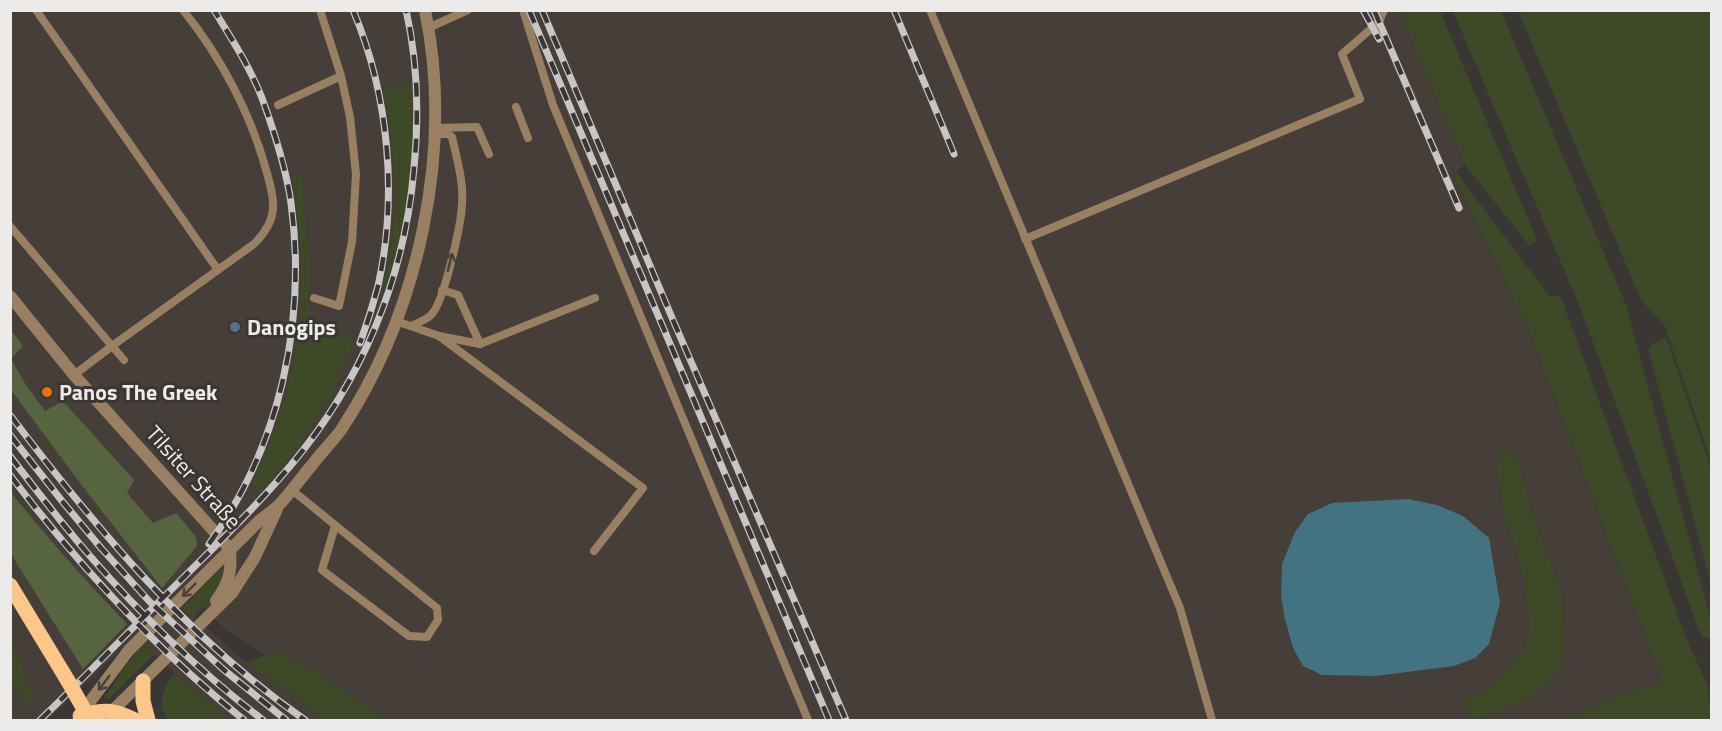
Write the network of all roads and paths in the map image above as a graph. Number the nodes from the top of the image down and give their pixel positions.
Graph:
1 (36, 10) edge
2 (183, 10) edge
3 (320, 10) edge
4 (425, 10) edge
5 (468, 10) edge
6 (522, 10) edge
7 (930, 10) edge
8 (1384, 10) edge
9 (428, 28) junction
10 (341, 76) junction
11 (278, 105) dead end
12 (516, 107) dead end
13 (434, 131) junction
14 (528, 138) dead end
15 (489, 154) dead end
16 (10, 226) edge
17 (1025, 239) junction
18 (218, 270) junction
19 (442, 290) junction
20 (10, 296) edge
21 (314, 298) dead end
22 (595, 298) dead end
23 (396, 321) junction
24 (411, 326) junction
25 (439, 336) junction
26 (480, 344) junction
27 (112, 346) junction
28 (124, 360) dead end
29 (74, 375) junction
30 (292, 490) junction
31 (279, 505) junction
32 (335, 526) junction
33 (230, 549) junction
34 (594, 551) dead end
35 (10, 585) edge
36 (204, 621) junction
37 (144, 681) junction
38 (108, 715) edge
39 (82, 719) edge
40 (135, 720) edge
41 (148, 720) edge
42 (808, 720) edge
43 (1212, 720) edge

1 - 18 lane
2 - 18 lane
3 - 10 lane
4 - 9 street
5 - 9 lane
6 - 42 lane
7 - 17 lane
8 - 17 lane
9 - 13 street
10 - 11 lane
10 - 21 lane
12 - 14 lane
13 - 15 lane
19 -> 13 lane
13 - 23 street
16 - 27 lane
17 - 43 lane
18 - 27 lane
19 - 24 lane
19 - 26 lane
20 - 29 street, Tilsiter Straße
22 - 26 lane
23 - 24 lane
23 - 30 street
24 - 25 lane
25 - 26 lane
25 - 34 lane
27 - 28 lane
27 - 29 lane
29 - 33 street, Tilsiter Straße
30 - 31 street
30 - 32 lane
31 - 33 street
31 - 36 street
32 - 32 lane
33 - 36 street
33 -> 39 street
35 - 39 main road, bridge
36 - 37 street
37 - 38 street
37 - 41 main road
38 - 39 main road
38 - 40 main road

